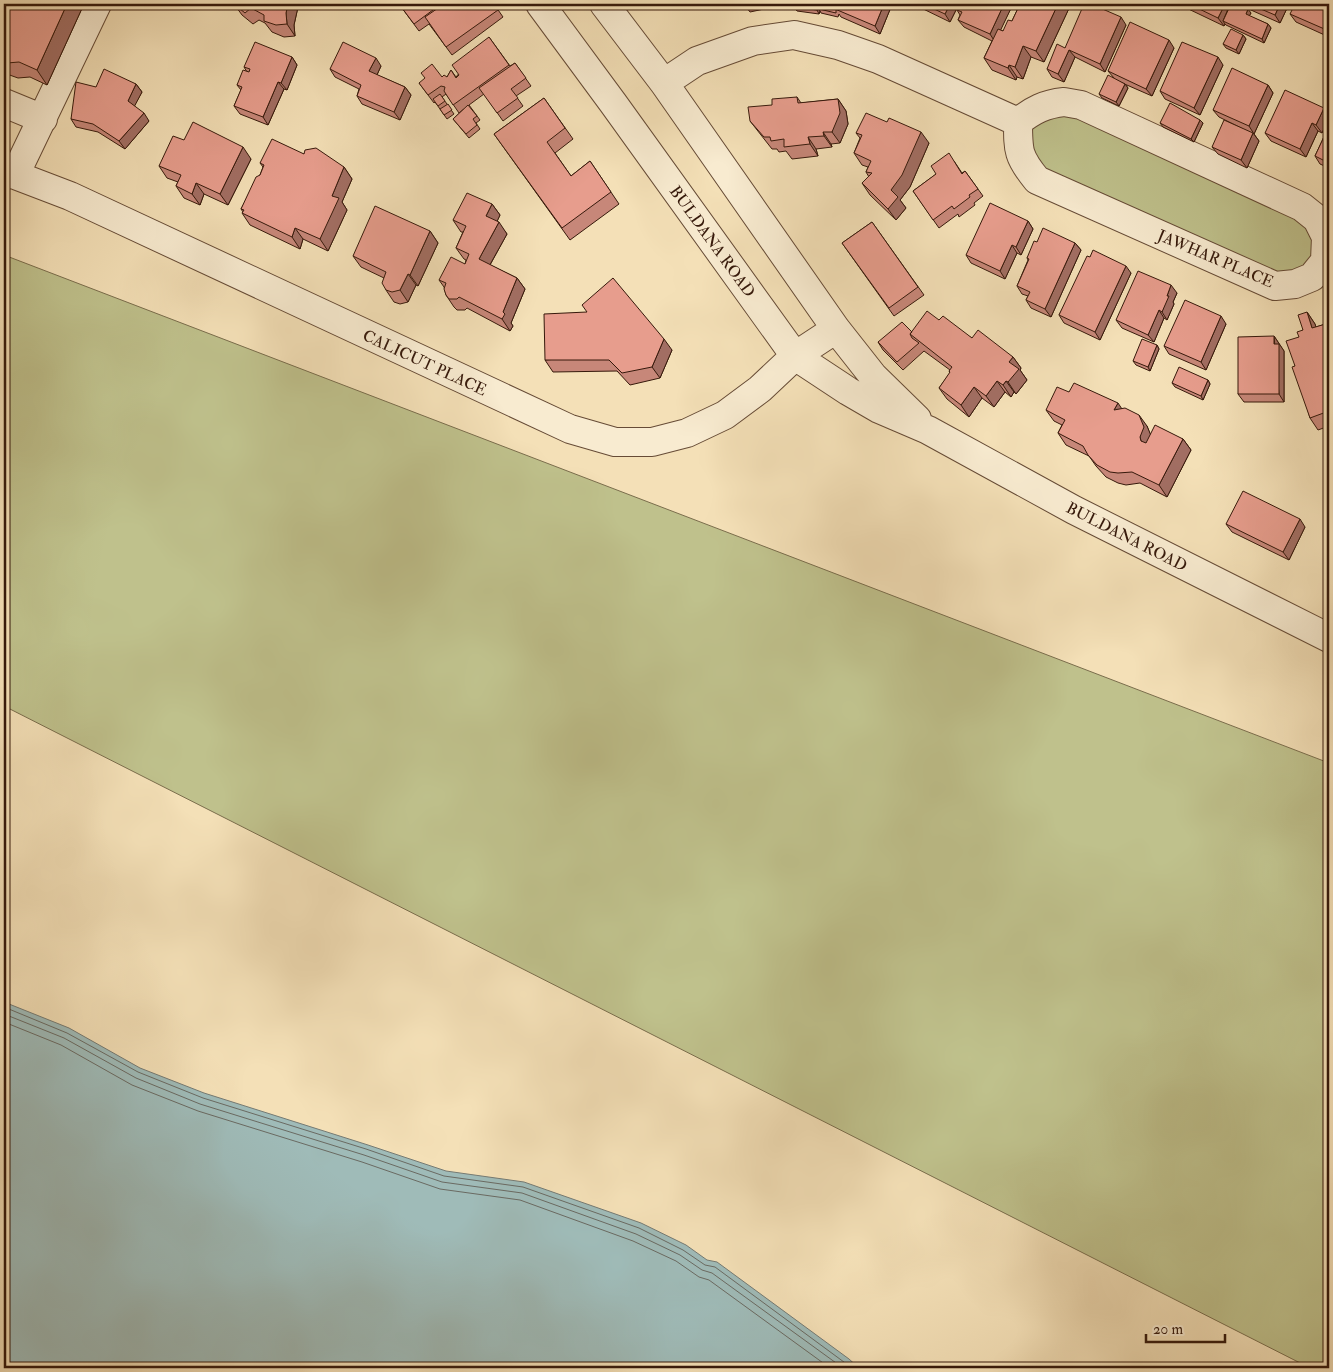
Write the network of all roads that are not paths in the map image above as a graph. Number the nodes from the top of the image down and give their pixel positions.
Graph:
1 (97, 4) edge
2 (540, 4) edge
3 (604, 4) edge
4 (664, 83) junction
5 (4, 103) edge
6 (43, 120) junction
7 (1018, 122) junction
8 (10, 174) edge
9 (836, 329) junction
10 (795, 356) junction
11 (928, 430) junction
12 (1329, 638) edge

1 - 6 street
2 - 10 street, BULDANA ROAD
3 - 4 street, BULDANA ROAD
4 - 7 street
4 - 9 street, BULDANA ROAD
5 - 6 street
6 - 8 street
7 - 7 street, JAWHAR PLACE
8 - 10 street, CALICUT PLACE
9 - 10 street, CALICUT PLACE
9 - 11 street, BULDANA ROAD
10 - 11 street, BULDANA ROAD
11 - 12 street, BULDANA ROAD

